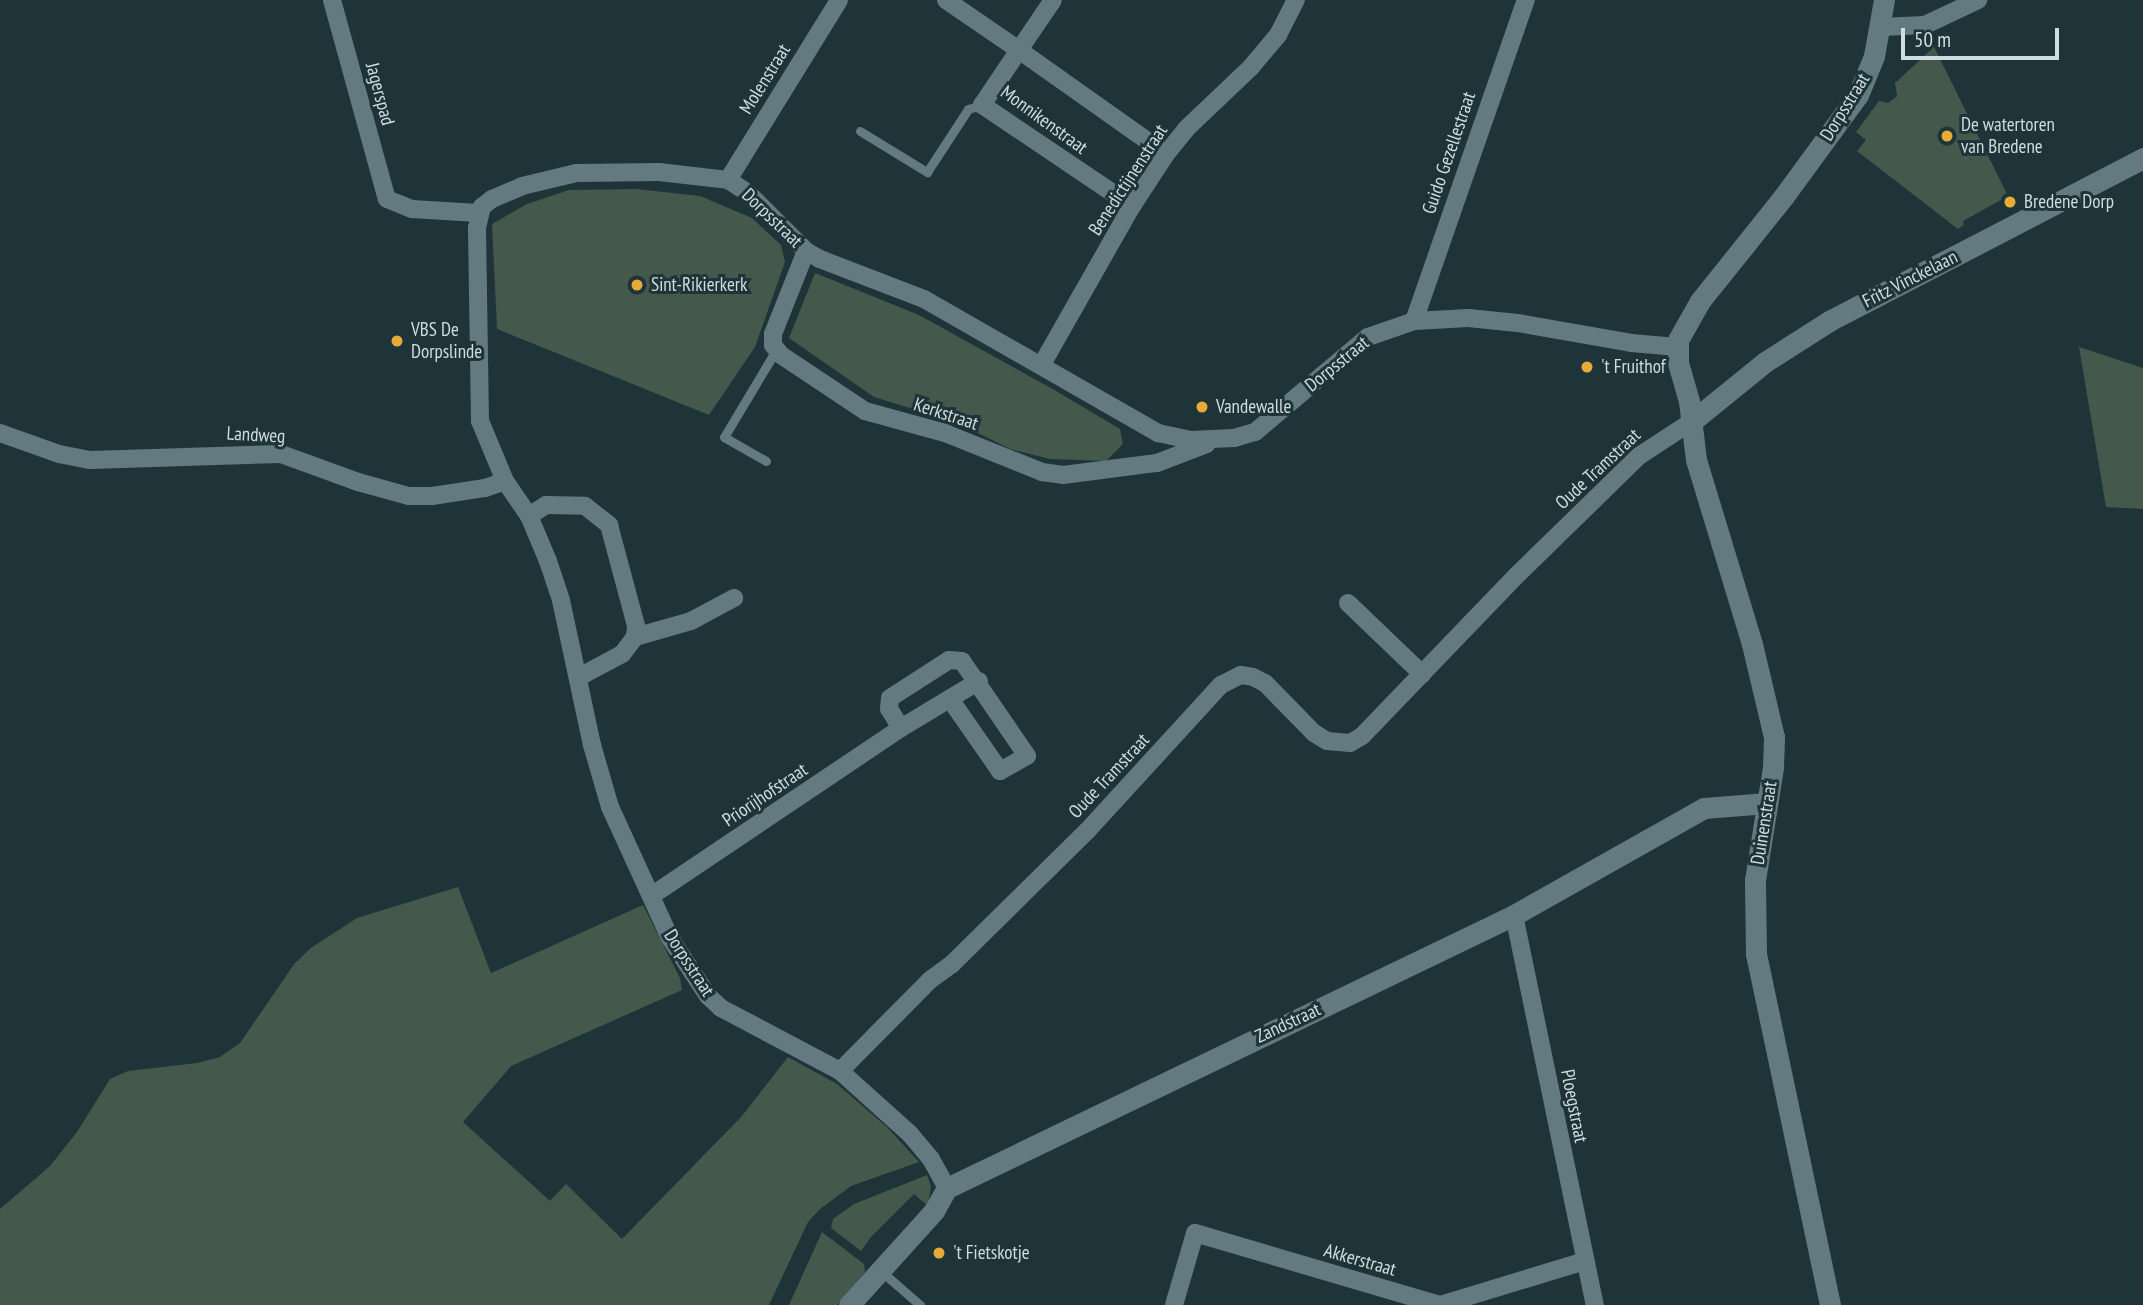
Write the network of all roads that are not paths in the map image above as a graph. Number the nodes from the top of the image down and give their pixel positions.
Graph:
1 (332, 0) edge
2 (839, 0) edge
3 (946, 0) edge
4 (1053, 0) edge
5 (1296, 0) edge
6 (1526, 0) edge
7 (1884, 0) edge
8 (1978, 0) edge
9 (1880, 27) junction
10 (1019, 50) junction
11 (982, 105) junction
12 (860, 131) dead end
13 (1166, 154) junction
14 (2143, 159) edge
15 (728, 180) junction
16 (1132, 206) junction
17 (478, 213) junction
18 (806, 251) junction
19 (1414, 321) junction
20 (1678, 347) junction
21 (776, 350) junction
22 (1041, 366) junction
23 (1691, 422) junction
24 (0, 433) edge
25 (1220, 440) junction
26 (766, 461) dead end
27 (505, 481) junction
28 (529, 516) junction
29 (734, 598) dead end
30 (1348, 603) dead end
31 (635, 637) junction
32 (1422, 674) junction
33 (579, 677) junction
34 (979, 681) junction
35 (950, 699) junction
36 (901, 728) junction
37 (1767, 803) junction
38 (651, 896) junction
39 (1514, 915) junction
40 (840, 1071) junction
41 (947, 1188) junction
42 (1585, 1261) junction
43 (879, 1270) junction
44 (849, 1305) edge
45 (920, 1305) edge
46 (1174, 1305) edge
47 (1439, 1305) edge
48 (1595, 1305) edge
49 (1830, 1305) edge

1 - 17 street, Jagerspad
2 - 15 street, Molenstraat
3 - 10 street
4 - 10 street, Monnikenstraat
5 - 13 street, Benedictijnenstraat
6 - 19 street, Guido Gezellestraat
7 - 9 street, Dorpsstraat
8 - 9 street
9 - 20 street, Dorpsstraat
10 - 11 street, Monnikenstraat
10 - 13 street
11 - 12 lane
11 - 16 street, Monnikenstraat
13 - 16 street, Benedictijnenstraat
14 - 23 street, Fritz Vinckelaan
15 - 17 street, Dorpsstraat
15 - 18 street, Dorpsstraat
16 - 22 street, Benedictijnenstraat
17 - 27 street, Dorpsstraat
18 - 21 street
18 - 22 street, Dorpsstraat
19 - 20 street, Dorpsstraat
19 - 25 street, Dorpsstraat
20 - 23 street, Duinenstraat
21 - 25 street, Kerkstraat
21 - 26 lane
22 - 25 street, Dorpsstraat
23 - 32 street, Oude Tramstraat
23 - 37 street, Duinenstraat
24 - 27 street, Landweg
27 - 28 street, Dorpsstraat
28 - 31 street
28 - 33 street, Dorpsstraat
29 - 31 street
30 - 32 street
31 - 33 street
32 - 40 street, Oude Tramstraat
33 - 38 street, Dorpsstraat
34 - 35 street, Priorijhofstraat
34 - 35 street
34 - 36 street
35 - 36 street, Priorijhofstraat
36 - 38 street, Priorijhofstraat
37 - 39 street, Zandstraat
37 - 49 street, Duinenstraat
38 - 40 street, Dorpsstraat
39 - 41 street, Zandstraat
39 - 42 street, Ploegstraat
40 - 41 street, Dorpsstraat
41 - 43 street
42 - 47 street, Akkerstraat
42 - 48 street, Ploegstraat
43 - 44 street
43 - 45 lane
46 - 47 street, Akkerstraat

